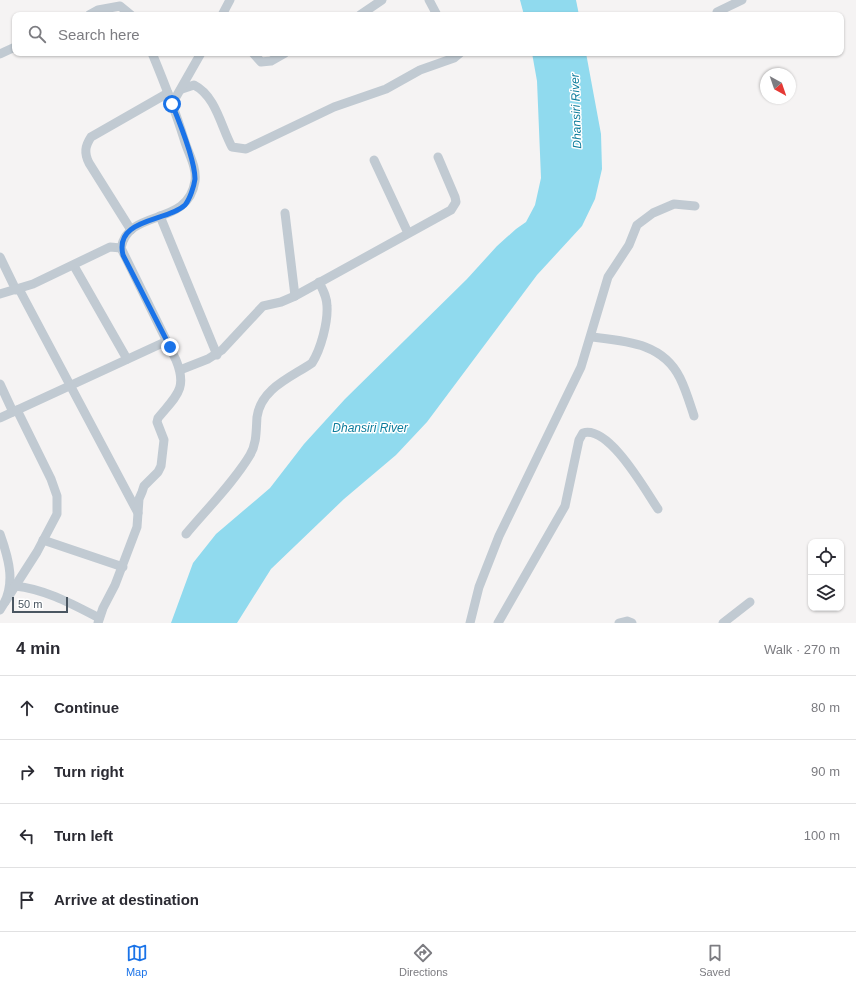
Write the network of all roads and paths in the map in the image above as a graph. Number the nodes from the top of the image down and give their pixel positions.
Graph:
1 (230, 0) edge
2 (382, 0) edge
3 (429, 0) edge
4 (742, 0) edge
5 (94, 12) edge
6 (127, 12) edge
7 (224, 12) edge
8 (364, 12) edge
9 (435, 12) edge
10 (717, 12) dead end
11 (12, 49) edge
12 (0, 54) edge
13 (153, 56) edge
14 (199, 56) edge
15 (256, 56) edge
16 (280, 56) edge
17 (448, 57) edge
18 (182, 89) junction
19 (168, 93) junction
20 (172, 104) junction
21 (438, 157) dead end
22 (374, 160) dead end
23 (695, 206) dead end
24 (285, 213) dead end
25 (160, 216) junction
26 (131, 230) junction
27 (408, 233) junction
28 (121, 248) junction
29 (0, 257) edge
30 (74, 266) junction
31 (319, 282) junction
32 (17, 289) junction
33 (0, 294) edge
34 (294, 296) junction
35 (592, 337) junction
36 (167, 341) junction
37 (217, 354) junction
38 (127, 359) junction
39 (180, 370) junction
40 (0, 384) edge
41 (70, 385) junction
42 (15, 411) junction
43 (694, 416) dead end
44 (0, 418) edge
45 (658, 509) dead end
46 (138, 513) junction
47 (0, 534) edge
48 (186, 534) dead end
49 (43, 540) junction
50 (123, 567) junction
51 (15, 586) junction
52 (750, 602) dead end
53 (3, 606) edge
54 (98, 621) edge
55 (470, 623) edge
56 (498, 623) edge
57 (619, 623) edge
58 (632, 623) edge
59 (723, 623) edge

1 - 7 street
2 - 8 street
3 - 9 street
4 - 10 street
5 - 6 street
11 - 12 street
13 - 19 street
14 - 18 street
15 - 16 street
17 - 18 street
18 - 20 street
19 - 20 street
19 - 26 street
20 - 25 street
21 - 27 street
22 - 27 street
23 - 35 street
24 - 34 street
25 - 26 street
25 - 37 street
26 - 28 street
27 - 31 street
28 - 30 street
28 - 36 street
29 - 32 street
30 - 32 street
30 - 38 street
31 - 34 street
31 - 48 street
32 - 33 street
32 - 41 street
34 - 37 street
35 - 43 street
35 - 55 street
36 - 38 street
36 - 39 street
37 - 39 street
38 - 41 street
39 - 46 street
40 - 42 street
41 - 42 street
41 - 46 street
42 - 44 street
42 - 49 street
45 - 56 street
46 - 50 street
47 - 53 street
49 - 50 street
49 - 51 street
50 - 54 street
51 - 53 street
51 - 54 street
52 - 59 street
57 - 58 street

